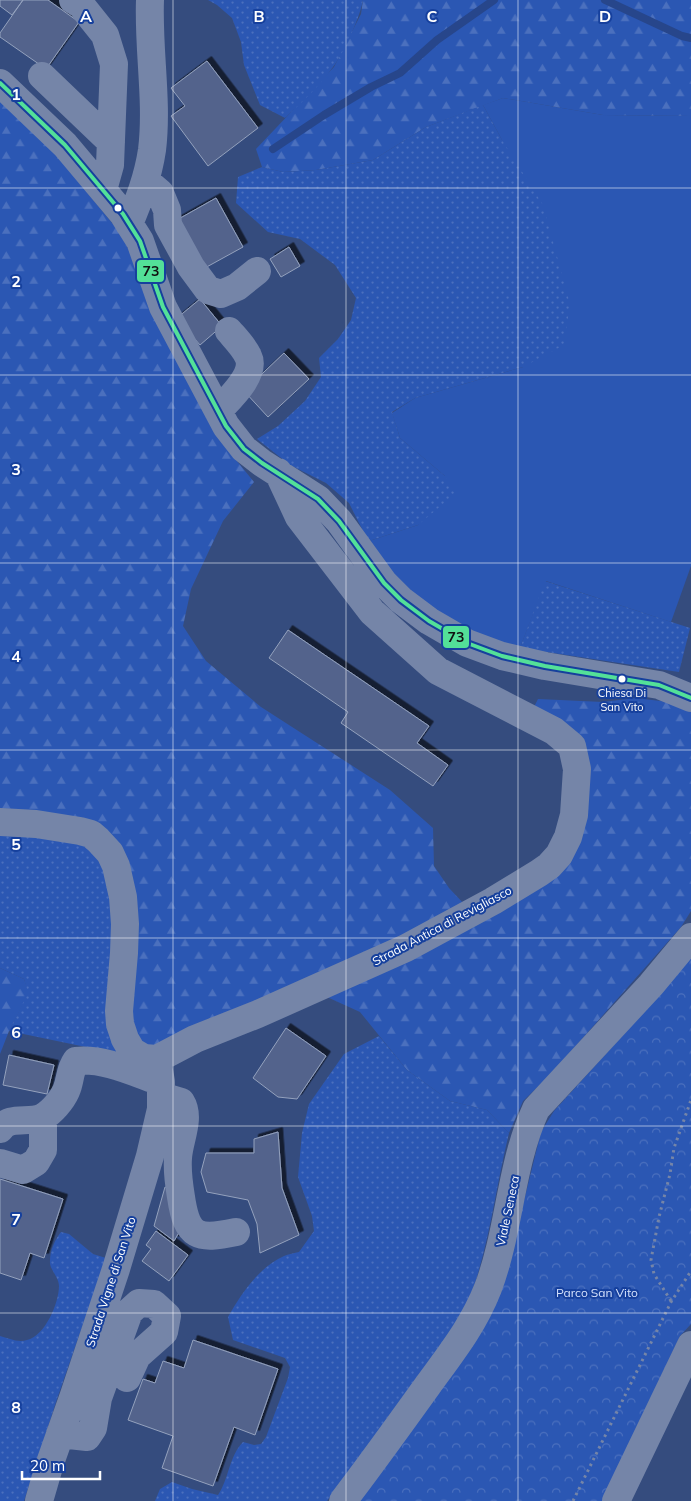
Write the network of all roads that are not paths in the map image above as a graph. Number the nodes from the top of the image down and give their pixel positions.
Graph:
1 (73, 0) edge
2 (150, 0) edge
3 (42, 76) dead end
4 (0, 83) edge
5 (111, 142) junction
6 (146, 181) junction
7 (103, 190) junction
8 (130, 224) junction
9 (257, 271) dead end
10 (229, 331) dead end
11 (218, 412) junction
12 (278, 472) junction
13 (691, 698) edge
14 (0, 822) edge
15 (691, 936) edge
16 (160, 1079) junction
17 (43, 1117) junction
18 (0, 1129) edge
19 (0, 1163) edge
20 (236, 1232) dead end
21 (691, 1345) edge
22 (127, 1378) dead end
23 (60, 1434) junction
24 (39, 1501) edge
25 (343, 1501) edge
26 (616, 1501) edge

1 - 5 street
2 - 6 street
3 - 5 street
4 - 7 street
5 - 7 street
6 - 8 street
6 - 9 street
7 - 8 street
8 - 11 street
10 - 11 street
11 - 12 street
12 - 13 street
12 - 16 street, Strada Antica di Revigliasco
14 - 16 street
15 - 25 street, Viale Seneca
16 - 17 street
16 - 20 street
16 - 23 street, Strada Vigne di San Vito
17 - 18 street
17 - 19 street
21 - 26 street
22 - 23 street
23 - 24 street, Strada Vigne di San Vito

